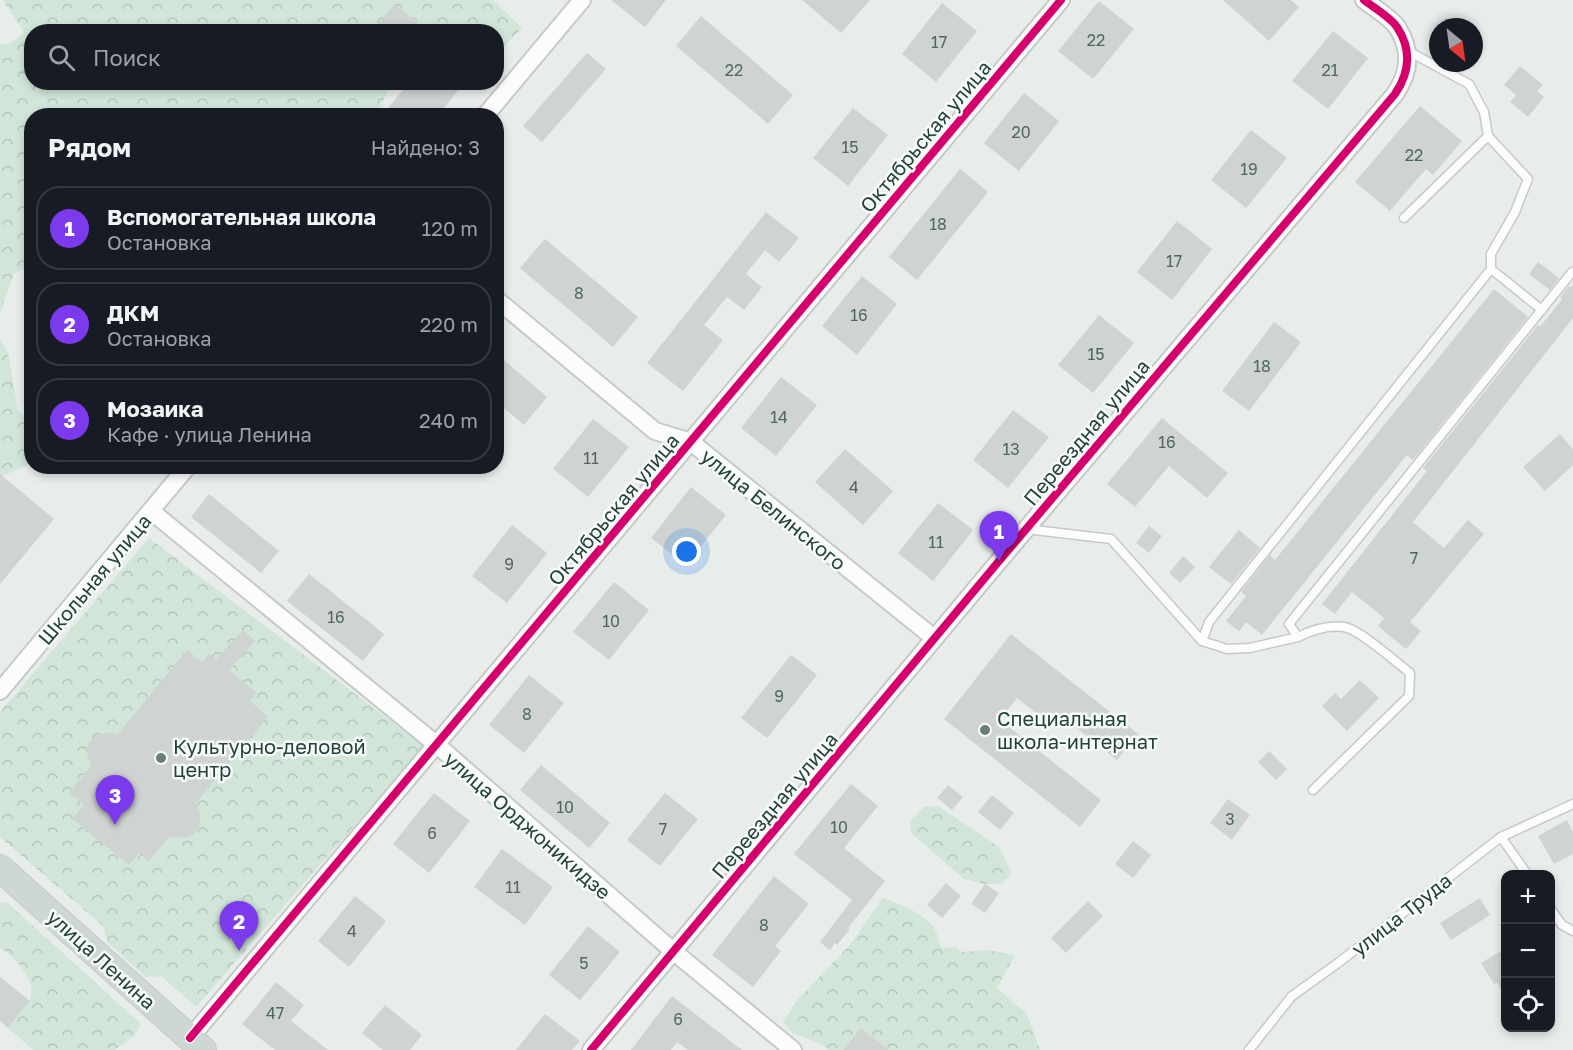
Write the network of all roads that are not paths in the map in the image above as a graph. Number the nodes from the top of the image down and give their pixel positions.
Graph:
1 (582, 0) edge
2 (1061, 0) edge
3 (1364, 0) edge
4 (1408, 51) junction
5 (492, 108) edge
6 (1488, 136) junction
7 (1404, 218) dead end
8 (1491, 269) junction
9 (1572, 273) edge
10 (504, 306) edge
11 (1542, 310) junction
12 (691, 442) junction
13 (181, 474) edge
14 (150, 511) junction
15 (1025, 529) junction
16 (1298, 637) junction
17 (934, 638) junction
18 (1202, 641) junction
19 (0, 691) edge
20 (437, 745) junction
21 (1313, 790) dead end
22 (1573, 804) edge
23 (1501, 837) junction
24 (0, 868) edge
25 (1524, 870) edge
26 (1555, 914) edge
27 (1573, 931) edge
28 (674, 951) junction
29 (197, 1044) edge
30 (591, 1050) edge
31 (793, 1050) edge
32 (1249, 1050) edge

1 - 5 street
2 - 12 street, Октябрьская улица
3 - 4 street
4 - 6 lane
4 - 15 street, Переездная улица
6 - 7 lane
6 - 8 lane
8 - 11 lane
8 - 18 lane
9 - 11 lane
10 - 12 street, улица Белинского
11 - 16 lane
12 - 17 street, улица Белинского
12 - 20 street, Октябрьская улица
13 - 14 street, Школьная улица
14 - 19 street, Школьная улица
14 - 20 street, улица Орджоникидзе
15 - 17 street, Переездная улица
15 - 18 lane
16 - 18 lane
16 - 21 lane
17 - 28 street, Переездная улица
20 - 28 street, улица Орджоникидзе
20 - 29 street, Октябрьская улица
22 - 23 lane, улица Труда
23 - 25 lane
23 - 32 lane, улица Труда
24 - 29 main road, улица Ленина
26 - 27 lane
28 - 30 street, Переездная улица
28 - 31 street, улица Орджоникидзе

